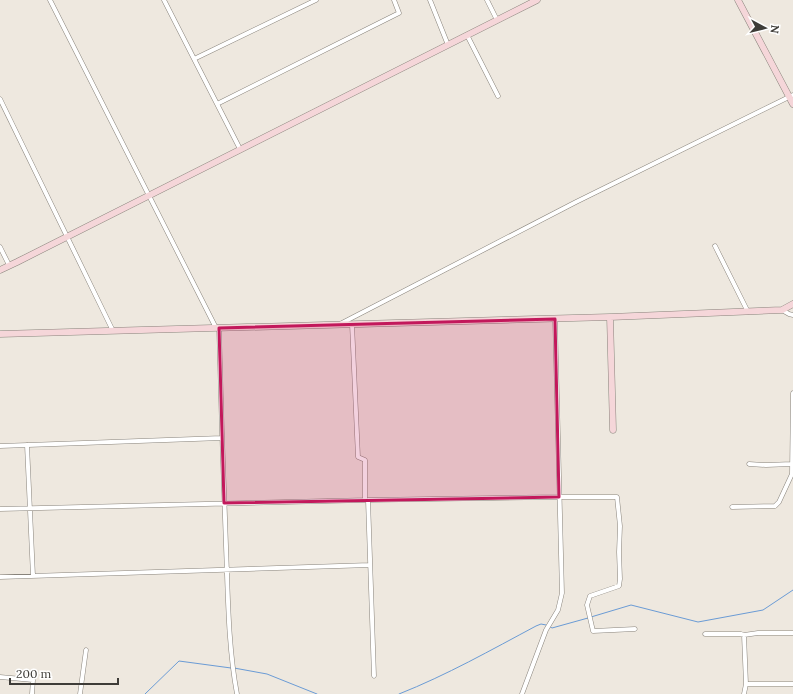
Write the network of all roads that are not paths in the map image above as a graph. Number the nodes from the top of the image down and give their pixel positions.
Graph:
1 (50, 0) edge
2 (164, 0) edge
3 (316, 0) edge
4 (394, 0) edge
5 (430, 0) edge
6 (487, 0) edge
7 (537, 0) edge
8 (738, 0) edge
9 (497, 20) junction
10 (467, 35) junction
11 (448, 45) junction
12 (194, 59) junction
13 (498, 96) dead end
14 (791, 96) edge
15 (0, 99) edge
16 (217, 104) junction
17 (793, 104) edge
18 (240, 149) junction
19 (149, 195) junction
20 (68, 236) junction
21 (715, 246) dead end
22 (0, 247) edge
23 (9, 265) junction
24 (0, 270) edge
25 (793, 304) edge
26 (782, 310) junction
27 (748, 312) junction
28 (793, 315) edge
29 (610, 317) junction
30 (555, 319) junction
31 (352, 324) junction
32 (338, 325) junction
33 (217, 328) junction
34 (113, 331) junction
35 (0, 334) edge
36 (793, 393) edge
37 (613, 430) dead end
38 (222, 438) junction
39 (26, 445) junction
40 (0, 446) edge
41 (749, 464) dead end
42 (792, 464) edge
43 (559, 496) junction
44 (367, 500) junction
45 (224, 503) junction
46 (732, 507) dead end
47 (30, 508) junction
48 (0, 509) edge
49 (370, 565) junction
50 (227, 571) junction
51 (33, 576) junction
52 (0, 578) edge
53 (635, 629) dead end
54 (793, 633) edge
55 (705, 634) dead end
56 (744, 635) junction
57 (86, 650) dead end
58 (374, 676) dead end
59 (0, 677) edge
60 (746, 684) junction
61 (793, 684) edge
62 (32, 694) edge
63 (80, 694) edge
64 (237, 694) edge
65 (522, 694) edge
66 (744, 694) edge

1 - 19 street
2 - 12 street
3 - 12 street
4 - 16 street
5 - 11 street
6 - 9 street
7 - 9 street
8 - 14 street
9 - 10 street
10 - 11 street
10 - 13 street
11 - 18 street
12 - 16 street
14 - 17 street
14 - 32 street
15 - 20 street
16 - 18 street
18 - 19 street
19 - 20 street
19 - 33 street
20 - 23 street
20 - 34 street
21 - 27 street
22 - 23 street
23 - 24 street
25 - 26 street
26 - 27 street
26 - 28 street
27 - 29 street
29 - 30 street
29 - 37 street
30 - 31 street
30 - 43 street
31 - 32 street
31 - 44 street
32 - 33 street
33 - 34 street
33 - 38 street
34 - 35 street
36 - 42 street
38 - 39 street
38 - 45 street
39 - 40 street
39 - 47 street
41 - 42 street
42 - 46 street
43 - 44 street
43 - 53 street
43 - 65 street
44 - 45 street
44 - 49 street
45 - 47 street
45 - 50 street
47 - 48 street
47 - 51 street
49 - 50 street
49 - 58 street
50 - 51 street
50 - 64 street
51 - 52 street
54 - 56 street
55 - 56 street
56 - 60 street
57 - 63 street
59 - 62 street
60 - 61 street
60 - 66 street

